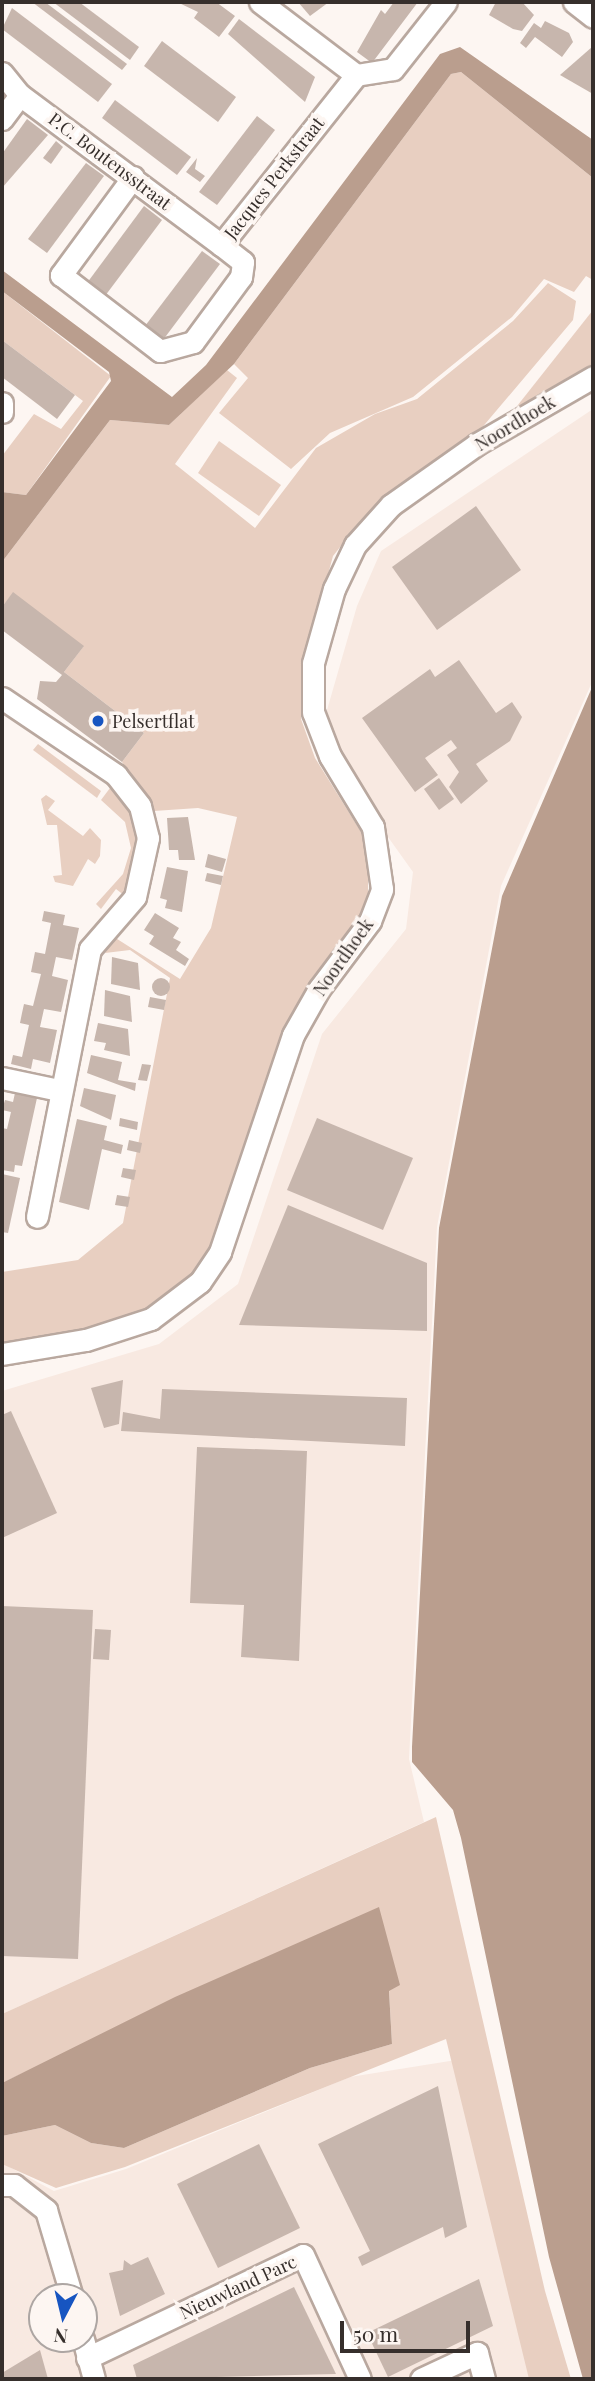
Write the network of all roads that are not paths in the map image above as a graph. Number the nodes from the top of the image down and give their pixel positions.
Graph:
1 (446, 2) edge
2 (574, 2) edge
3 (263, 3) edge
4 (593, 17) edge
5 (2, 73) edge
6 (356, 75) junction
7 (20, 95) junction
8 (2, 119) edge
9 (133, 177) junction
10 (221, 245) junction
11 (593, 377) edge
12 (2, 698) edge
13 (2, 1078) edge
14 (59, 1090) junction
15 (37, 1217) dead end
16 (2, 1354) edge
17 (2, 2185) edge
18 (68, 2283) edge
19 (98, 2342) edge
20 (86, 2353) edge
21 (94, 2379) edge
22 (360, 2379) edge
23 (421, 2379) edge
24 (484, 2379) edge

1 - 6 street
2 - 4 street
3 - 6 street
5 - 7 street, P.C. Boutensstraat
6 - 10 street, Jacques Perkstraat
7 - 8 street
7 - 9 street, P.C. Boutensstraat
9 - 10 street, P.C. Boutensstraat
9 - 10 street, Jacques Perkstraat
11 - 16 street, Noordhoek
12 - 14 street
13 - 14 street
14 - 15 street
17 - 18 street
19 - 22 street, Nieuwland Parc
20 - 21 street, Nieuwland Parc
23 - 24 street

